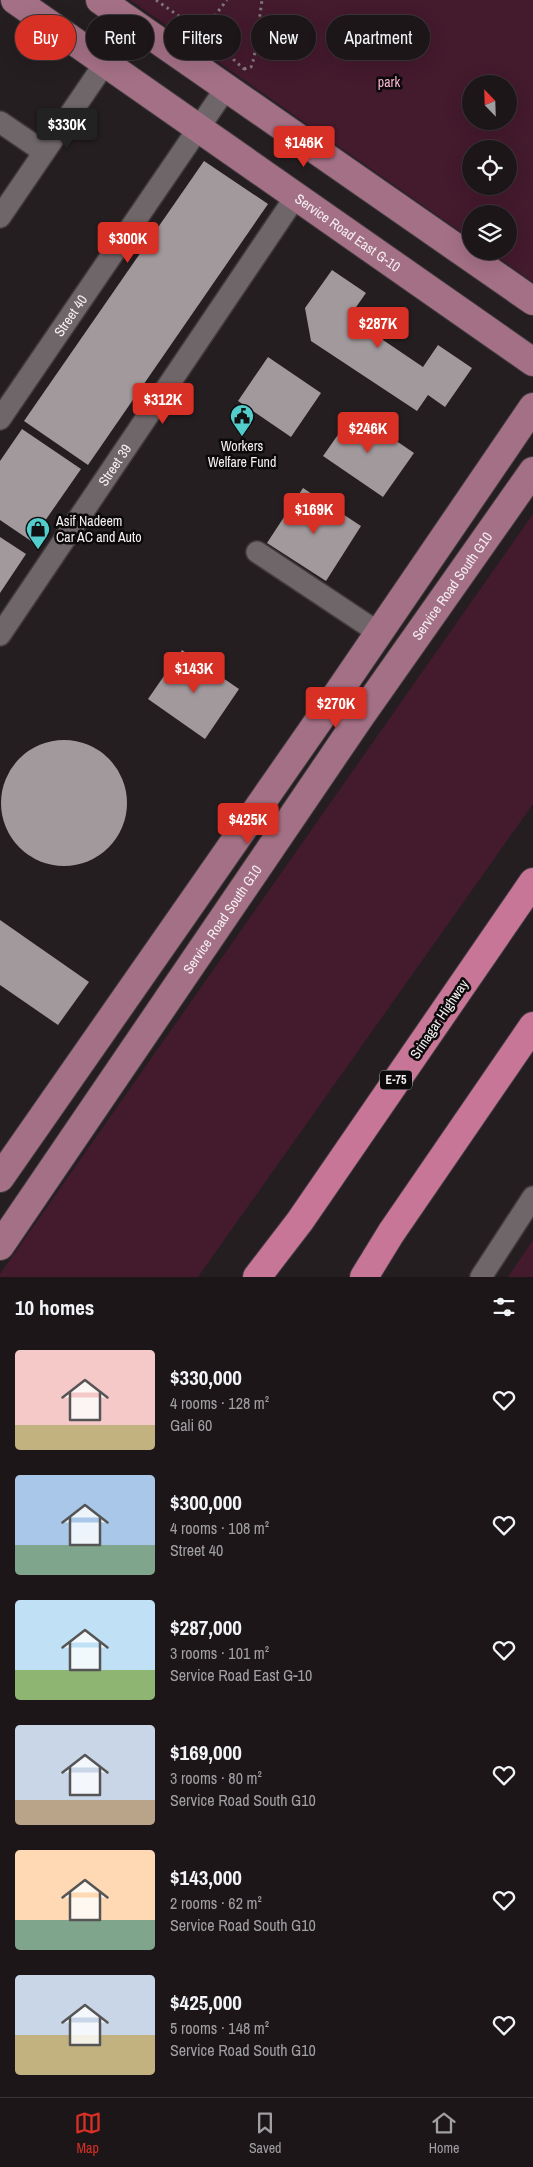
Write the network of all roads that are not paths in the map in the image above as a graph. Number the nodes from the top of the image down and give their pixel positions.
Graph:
1 (16, 0) edge
2 (100, 0) edge
3 (105, 63) junction
4 (233, 82) junction
5 (0, 122) edge
6 (198, 128) junction
7 (44, 152) junction
8 (296, 196) junction
9 (0, 217) edge
10 (533, 301) edge
11 (533, 362) edge
12 (533, 408) edge
13 (0, 419) edge
14 (533, 471) edge
15 (257, 552) dead end
16 (379, 633) junction
17 (0, 635) edge
18 (331, 703) junction
19 (360, 717) junction
20 (533, 882) edge
21 (533, 1026) edge
22 (2, 1170) edge
23 (533, 1197) edge
24 (0, 1246) edge
25 (262, 1272) edge
26 (364, 1277) edge
27 (481, 1277) edge

1 - 3 main road, Service Road East G-10
2 - 4 main road
3 - 6 main road, Service Road East G-10
3 - 7 street
4 - 6 street, Street 40
4 - 10 main road
5 - 7 street
6 - 8 main road, Service Road East G-10
6 - 13 street, Street 40
7 - 9 street
8 - 11 main road, Service Road East G-10
8 - 17 street, Street 39
12 - 16 main road
14 - 19 main road, Service Road South G10
15 - 16 street
16 - 18 main road
18 - 19 main road
18 - 22 main road
19 - 24 main road, Service Road South G10
20 - 25 highway, Srinagar Highway / E-75
21 - 26 highway
23 - 27 street

